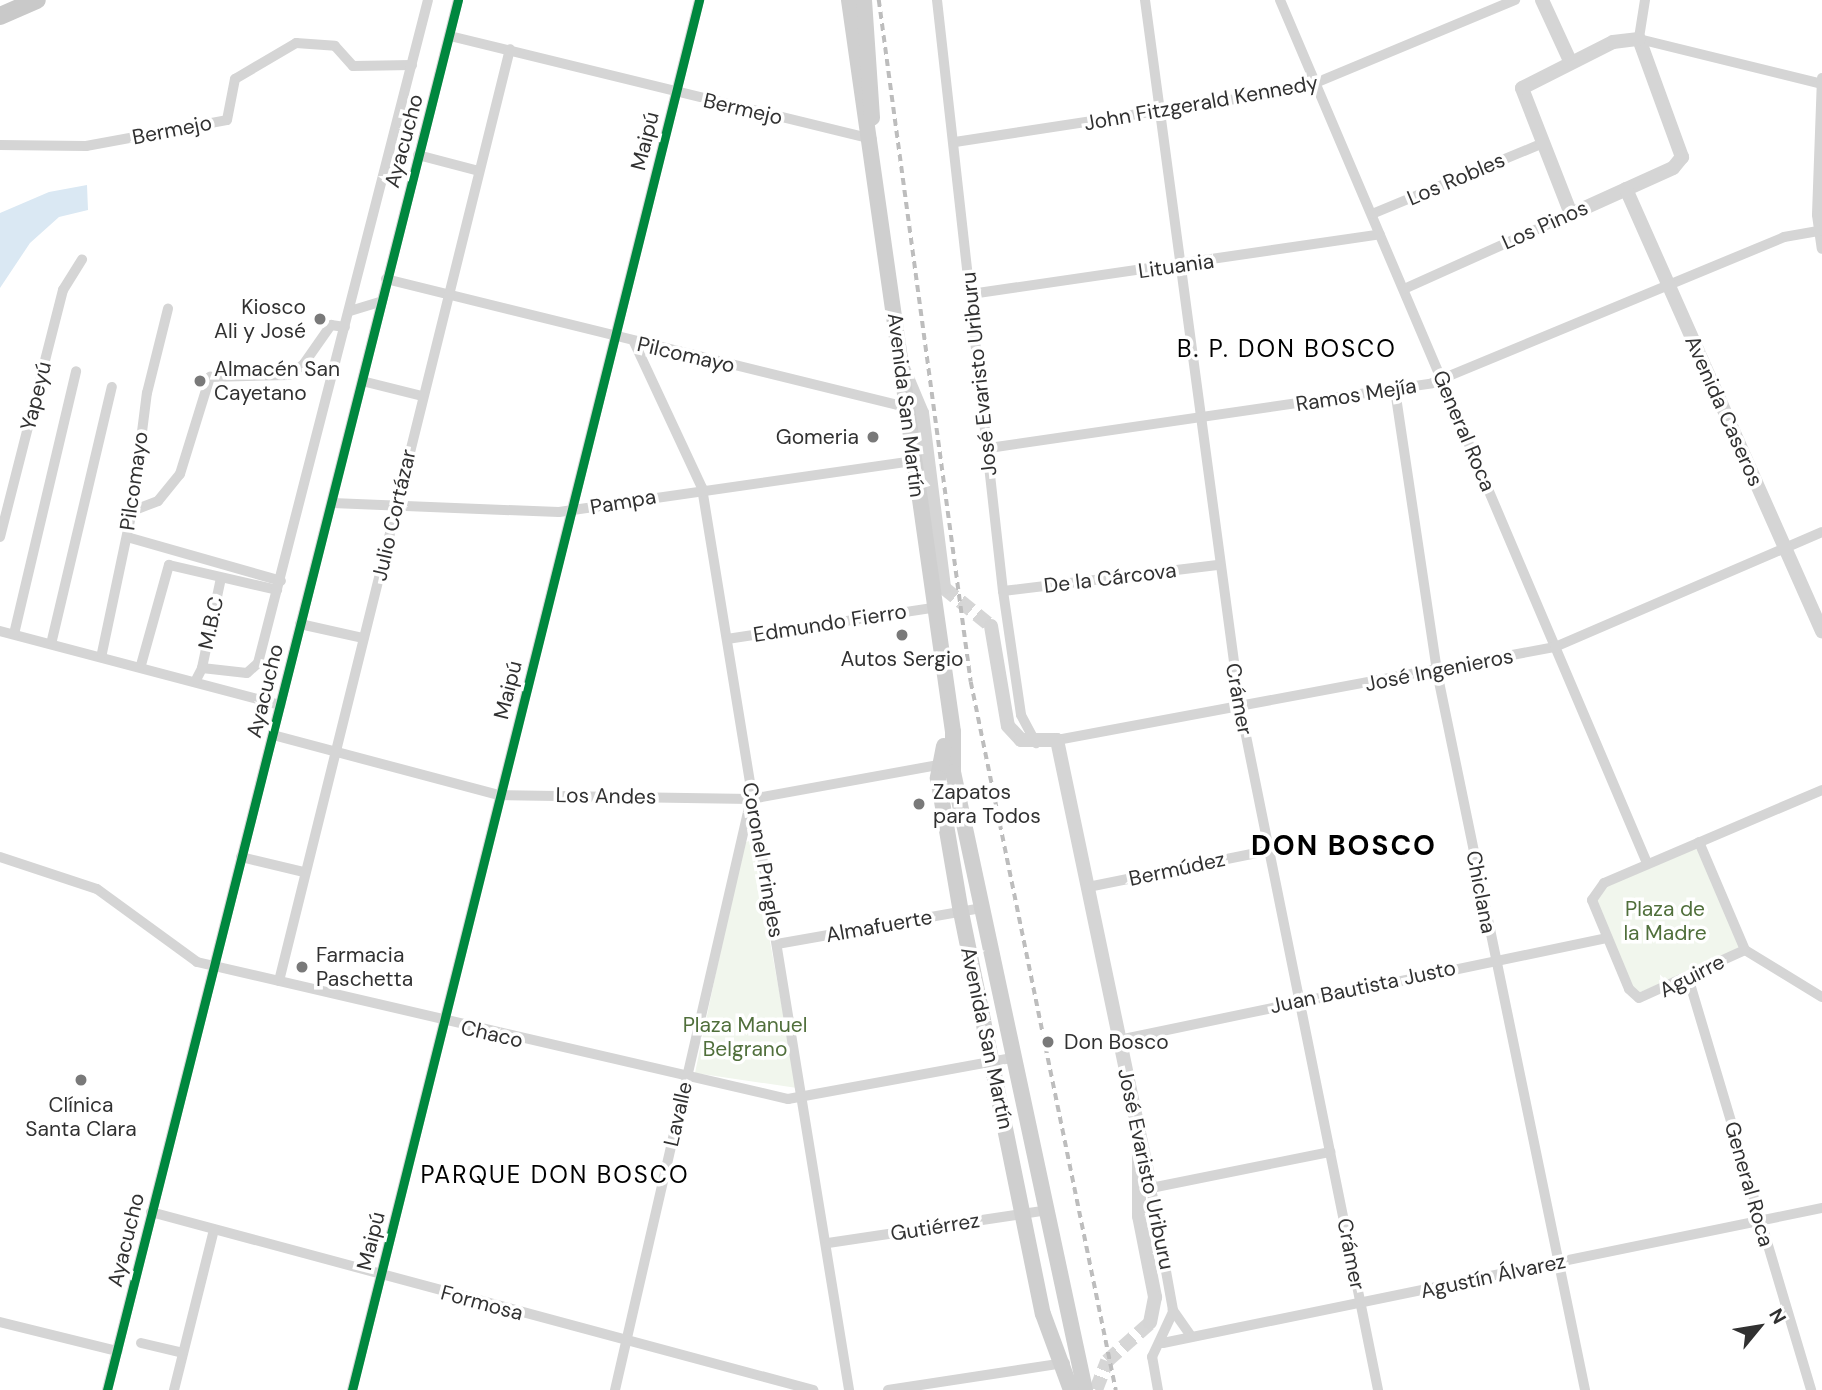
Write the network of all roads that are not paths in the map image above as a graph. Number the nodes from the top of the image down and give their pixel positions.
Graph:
1 (37, 0) edge
2 (428, 0) edge
3 (458, 0) edge
4 (699, 0) edge
5 (849, 0) edge
6 (864, 0) edge
7 (1145, 0) edge
8 (1280, 0) edge
9 (1515, 0) edge
10 (1542, 0) edge
11 (1645, 0) edge
12 (940, 1) edge
13 (0, 16) edge
14 (450, 36) junction
15 (1639, 39) junction
16 (509, 49) junction
17 (1570, 61) junction
18 (412, 65) junction
19 (1822, 82) edge
20 (1317, 85) junction
21 (675, 92) junction
22 (1160, 113) junction
23 (872, 133) junction
24 (955, 142) junction
25 (1541, 144) junction
26 (0, 145) edge
27 (418, 155) junction
28 (479, 172) junction
29 (1626, 189) junction
30 (1372, 214) junction
31 (1571, 214) junction
32 (1819, 230) edge
33 (1380, 234) junction
34 (1822, 249) edge
35 (82, 260) dead end
36 (1178, 266) junction
37 (386, 279) junction
38 (1669, 288) junction
39 (1404, 289) junction
40 (971, 294) junction
41 (448, 295) junction
42 (379, 302) junction
43 (168, 309) dead end
44 (350, 311) junction
45 (345, 327) junction
46 (615, 337) junction
47 (634, 342) junction
48 (901, 364) junction
49 (76, 371) dead end
50 (1443, 380) junction
51 (362, 381) junction
52 (112, 387) dead end
53 (1395, 390) junction
54 (422, 396) junction
55 (906, 407) junction
56 (1198, 418) junction
57 (989, 449) junction
58 (912, 461) junction
59 (702, 488) junction
60 (332, 503) junction
61 (398, 506) junction
62 (572, 510) junction
63 (132, 511) junction
64 (1822, 532) edge
65 (0, 537) edge
66 (127, 537) junction
67 (1786, 549) junction
68 (1217, 565) junction
69 (221, 578) junction
70 (279, 585) junction
71 (944, 589) tunnel mouth
72 (1003, 591) junction
73 (933, 608) junction
74 (300, 624) junction
75 (991, 625) tunnel mouth
76 (0, 631) edge
77 (1822, 632) edge
78 (14, 634) junction
79 (363, 638) junction
80 (727, 639) junction
81 (52, 640) junction
82 (1555, 647) junction
83 (102, 653) junction
84 (141, 664) junction
85 (202, 668) junction
86 (1437, 672) junction
87 (196, 680) junction
88 (942, 682) junction
89 (280, 705) junction
90 (1240, 706) junction
91 (273, 735) junction
92 (1057, 740) junction
93 (1037, 743) junction
94 (333, 753) junction
95 (943, 764) junction
96 (939, 786) junction
97 (1822, 790) edge
98 (499, 795) junction
99 (751, 799) junction
100 (1699, 842) junction
101 (1266, 851) junction
102 (0, 856) edge
103 (241, 857) junction
104 (971, 860) junction
105 (1647, 863) junction
106 (304, 872) junction
107 (1088, 887) junction
108 (981, 908) junction
109 (961, 912) junction
110 (1606, 938) junction
111 (777, 944) junction
112 (1745, 950) junction
113 (1495, 959) junction
114 (214, 966) junction
115 (1688, 977) junction
116 (279, 981) junction
117 (1822, 998) edge
118 (1299, 1001) junction
119 (442, 1023) junction
120 (1119, 1040) junction
121 (1012, 1058) junction
122 (993, 1063) junction
123 (686, 1078) junction
124 (804, 1098) junction
125 (1140, 1138) junction
126 (1330, 1152) junction
127 (1151, 1188) junction
128 (1822, 1208) edge
129 (1043, 1211) junction
130 (151, 1212) junction
131 (1023, 1214) junction
132 (1760, 1220) junction
133 (214, 1230) junction
134 (828, 1243) junction
135 (1559, 1263) junction
136 (380, 1276) junction
137 (1361, 1303) junction
138 (1173, 1310) junction
139 (0, 1322) edge
140 (1150, 1323) tunnel mouth
141 (1191, 1336) junction
142 (626, 1342) junction
143 (141, 1343) dead end
144 (1163, 1343) junction
145 (117, 1351) junction
146 (183, 1353) junction
147 (1069, 1362) junction
148 (107, 1390) edge
149 (174, 1390) edge
150 (352, 1390) edge
151 (615, 1390) edge
152 (813, 1390) edge
153 (849, 1390) edge
154 (888, 1390) edge
155 (1071, 1390) edge
156 (1084, 1390) edge
157 (1158, 1390) edge
158 (1378, 1390) edge
159 (1585, 1390) edge
160 (1811, 1390) edge

1 - 13 main road
2 - 18 street, Ayacucho
3 - 14 street, Ayacucho
4 - 21 street, Maipú
5 - 23 main road, Avenida San Martín
6 - 23 main road, Avenida San Martín
7 - 22 street, Crámer
8 - 20 street, General Roca
9 - 20 street, John Fitzgerald Kennedy
10 - 17 street
11 - 15 street
12 - 24 street, José Evaristo Uriburu
14 - 16 street, Bermejo
14 - 27 street, Ayacucho
15 - 17 street
15 - 19 street
15 - 29 street, Los Pinos
16 - 21 street, Bermejo
16 - 28 street, Julio Cortázar
17 - 25 street
18 - 26 street, Bermejo
18 - 44 street, Ayacucho
19 - 32 street
20 - 22 street, John Fitzgerald Kennedy
20 - 30 street, General Roca
21 - 23 street, Bermejo
21 - 46 street, Maipú
22 - 24 street, John Fitzgerald Kennedy
22 - 36 street, Crámer
23 - 48 main road, Avenida San Martín
24 - 40 street, José Evaristo Uriburu
25 - 30 street, Los Robles
25 - 31 street
27 - 28 street
27 - 37 street, Ayacucho
28 - 41 street, Julio Cortázar
29 - 31 street, Los Pinos
29 - 38 street, Avenida Caseros
30 - 33 street, General Roca
31 - 39 street, Los Pinos
32 - 34 street
32 - 38 street, Ramos Mejía
33 - 36 street, Lituania
33 - 39 street, General Roca
35 - 65 street, Yapeyú
36 - 40 street, Lituania
36 - 56 street, Crámer
37 - 41 street, Pilcomayo
37 - 42 street, Ayacucho
38 - 50 street, Ramos Mejía
38 - 67 street, Avenida Caseros
39 - 50 street, General Roca
40 - 57 street, José Evaristo Uriburu
41 - 46 street, Pilcomayo
41 - 54 street, Julio Cortázar
42 - 44 street
42 - 51 street, Ayacucho
43 - 63 street, Pilcomayo
44 - 45 street, Ayacucho
45 - 63 street
45 - 70 street, Ayacucho
46 - 47 street, Pilcomayo
46 - 62 street, Maipú
47 - 55 street, Pilcomayo
47 - 59 street, Coronel Pringles
48 - 55 main road, Avenida San Martín
48 - 71 street
49 - 78 street
50 - 53 street, Ramos Mejía
50 - 82 street, General Roca
51 - 54 street
51 - 60 street, Ayacucho
52 - 81 street
53 - 56 street, Ramos Mejía
53 - 86 street, Chiclana
54 - 61 street, Julio Cortázar
55 - 58 main road, Avenida San Martín
56 - 57 street, Ramos Mejía
56 - 68 street, Crámer
57 - 72 street, José Evaristo Uriburu
58 - 59 street, Pampa
58 - 73 main road, Avenida San Martín
59 - 62 street, Pampa
59 - 80 street, Coronel Pringles
60 - 61 street, Pampa
60 - 74 street, Ayacucho
61 - 62 street, Pampa
61 - 79 street, Julio Cortázar
62 - 98 street, Maipú
63 - 66 street, Pilcomayo
64 - 67 street, José Ingenieros
66 - 70 street
66 - 83 street, Pilcomayo
67 - 77 street, Avenida Caseros
67 - 82 street, José Ingenieros
68 - 72 street, De la Cárcova
68 - 90 street, Crámer
69 - 70 street
69 - 84 street
69 - 85 street, M.B.C
70 - 85 street, Ayacucho
72 - 93 street, José Evaristo Uriburu
73 - 80 street, Edmundo Fierro
73 - 88 main road, Avenida San Martín
74 - 79 street
74 - 89 street, Ayacucho
75 - 93 street
76 - 78 street
78 - 81 street
79 - 94 street, Julio Cortázar
80 - 99 street, Coronel Pringles
81 - 83 street
82 - 86 street, José Ingenieros
82 - 105 street, General Roca
83 - 84 street
84 - 87 street
85 - 87 street
86 - 90 street, José Ingenieros
86 - 113 street, Chiclana
87 - 89 street
88 - 95 main road, Avenida San Martín
88 - 104 main road, Avenida San Martín
89 - 91 street, Ayacucho
90 - 92 street, José Ingenieros
90 - 101 street, Crámer
91 - 94 street, Los Andes
91 - 103 street, Ayacucho
92 - 93 street, José Ingenieros
92 - 107 street, José Evaristo Uriburu
94 - 98 street, Los Andes
94 - 106 street, Julio Cortázar
95 - 96 main road, Avenida San Martín
95 - 99 street, Los Andes
96 - 104 main road
96 - 109 main road, Avenida San Martín
97 - 100 street
98 - 99 street, Los Andes
98 - 119 street, Maipú
99 - 111 street, Coronel Pringles
99 - 123 street, Lavalle
100 - 105 street
100 - 112 street
101 - 107 street, Bermúdez
101 - 118 street, Crámer
102 - 114 street, Chaco
103 - 106 street
103 - 114 street, Ayacucho
104 - 108 main road, Avenida San Martín
105 - 110 street
106 - 116 street, Julio Cortázar
107 - 120 street, José Evaristo Uriburu
108 - 109 street, Almafuerte
108 - 121 main road, Avenida San Martín
109 - 111 street, Almafuerte
109 - 122 main road, Avenida San Martín
110 - 113 street, Juan Bautista Justo
110 - 115 street, Aguirre
111 - 124 street, Coronel Pringles
112 - 115 street, Aguirre
112 - 117 street, Aguirre
113 - 118 street, Juan Bautista Justo
113 - 135 street, Chiclana
114 - 116 street, Chaco
114 - 130 street, Ayacucho
115 - 132 street, General Roca
116 - 119 street, Chaco
118 - 120 street, Juan Bautista Justo
118 - 126 street, Crámer
119 - 123 street, Chaco
119 - 136 street, Maipú
120 - 125 street, José Evaristo Uriburu
121 - 122 street, Chaco
121 - 129 main road, Avenida San Martín
122 - 124 street, Chaco
122 - 131 main road, Avenida San Martín
123 - 124 street, Chaco
123 - 142 street, Lavalle
124 - 134 street, Coronel Pringles
125 - 127 street, José Evaristo Uriburu
125 - 140 street
126 - 127 street
126 - 137 street, Crámer
127 - 138 street, José Evaristo Uriburu
128 - 132 street, Agustín Álvarez
129 - 131 street, Gutiérrez
129 - 147 main road, Avenida San Martín
130 - 133 street, Formosa
130 - 145 street, Ayacucho
131 - 134 street, Gutiérrez
131 - 147 main road, Avenida San Martín
132 - 135 street, Agustín Álvarez
132 - 160 street, General Roca
133 - 136 street, Formosa
133 - 146 street
134 - 153 street, Coronel Pringles
135 - 137 street, Agustín Álvarez
135 - 159 street, Chiclana
136 - 142 street, Formosa
136 - 150 street, Maipú
137 - 141 street, Agustín Álvarez
137 - 158 street, Crámer
138 - 141 street, José Evaristo Uriburu
138 - 144 street, José Evaristo Uriburu
139 - 145 street
141 - 144 street, Agustín Álvarez
142 - 151 street, Lavalle
142 - 152 street, Formosa
143 - 146 street
144 - 157 street, José Evaristo Uriburu
145 - 148 street, Ayacucho
146 - 149 street
147 - 154 street
147 - 155 main road, Avenida San Martín
147 - 156 main road, Avenida San Martín

